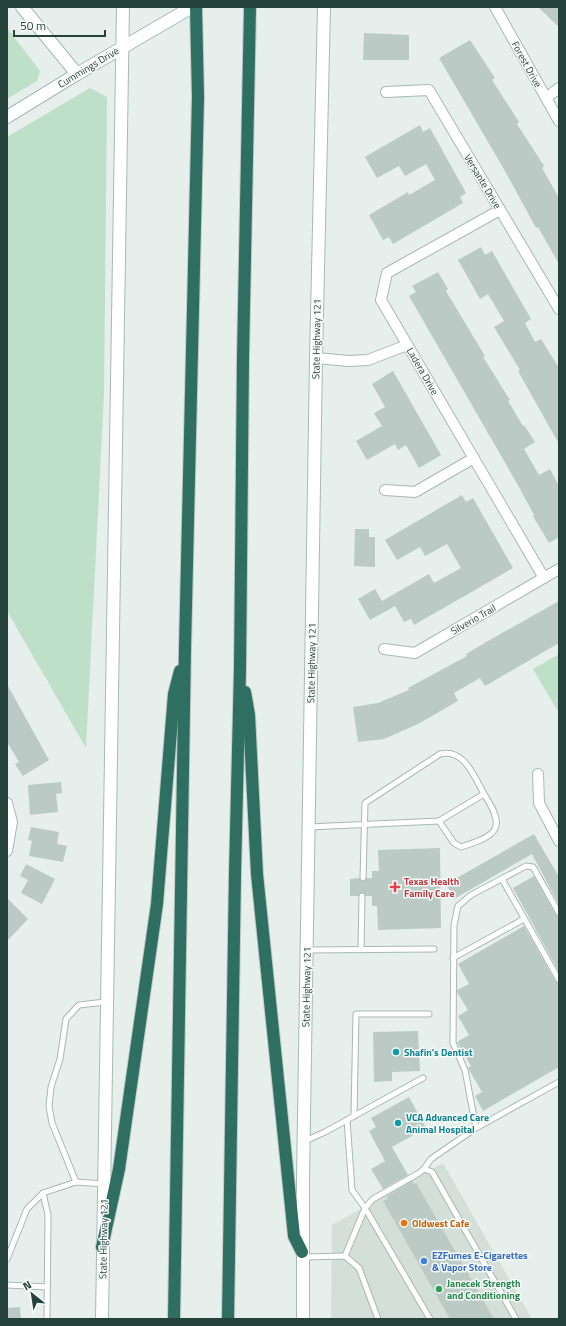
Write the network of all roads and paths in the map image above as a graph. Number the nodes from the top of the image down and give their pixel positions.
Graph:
1 (22, 7) edge
2 (123, 7) edge
3 (192, 7) edge
4 (196, 7) edge
5 (250, 7) edge
6 (324, 7) edge
7 (495, 7) edge
8 (122, 46) junction
9 (76, 74) junction
10 (559, 88) edge
11 (386, 92) dead end
12 (546, 98) junction
13 (7, 118) edge
14 (559, 121) edge
15 (500, 210) junction
16 (556, 298) edge
17 (559, 309) edge
18 (407, 344) junction
19 (316, 358) junction
20 (474, 458) junction
21 (385, 490) dead end
22 (559, 569) edge
23 (544, 578) junction
24 (185, 648) junction
25 (384, 649) dead end
26 (240, 669) junction
27 (538, 774) dead end
28 (484, 794) junction
29 (7, 803) edge
30 (439, 821) junction
31 (364, 824) junction
32 (309, 826) junction
33 (559, 840) edge
34 (7, 851) edge
35 (363, 878) dead end
36 (502, 880) junction
37 (362, 896) dead end
38 (559, 913) edge
39 (524, 918) junction
40 (360, 949) junction
41 (434, 949) dead end
42 (307, 950) junction
43 (453, 958) junction
44 (559, 980) edge
45 (105, 1002) junction
46 (429, 1014) dead end
47 (423, 1078) dead end
48 (559, 1082) edge
49 (354, 1116) junction
50 (347, 1120) junction
51 (476, 1128) junction
52 (304, 1141) junction
53 (424, 1169) junction
54 (76, 1182) junction
55 (104, 1184) junction
56 (43, 1193) junction
57 (365, 1208) junction
58 (102, 1247) junction
59 (303, 1254) junction
60 (345, 1256) junction
61 (7, 1259) edge
62 (7, 1285) edge
63 (47, 1287) junction
64 (47, 1319) edge
65 (102, 1319) edge
66 (174, 1319) edge
67 (228, 1319) edge
68 (304, 1319) edge
69 (378, 1319) edge
70 (430, 1319) edge
71 (516, 1319) edge

1 - 9 main road
2 - 8 main road, State Highway 121
3 - 8 main road, Cummings Drive
4 - 24 highway
5 - 26 highway
6 - 19 main road, State Highway 121
7 - 12 street, Forest Drive
8 - 9 main road, Cummings Drive
8 - 45 main road, State Highway 121
9 - 13 main road, Cummings Drive
10 - 12 street
11 - 15 street, Versante Drive
12 - 14 street, Forest Drive
15 - 16 street, Versante Drive
15 - 18 street, Ladera Drive
16 - 17 street, Versante Drive
18 - 19 street
18 - 20 street, Ladera Drive
19 - 32 main road, State Highway 121
20 - 21 street
20 - 23 street, Ladera Drive
22 - 23 street, Silverio Trail
23 - 25 street, Silverio Trail
24 - 58 highway
24 - 66 highway
26 - 59 highway
26 - 67 highway
27 - 33 street
28 - 30 lane
28 - 30 lane
28 - 31 lane
29 - 34 street
30 - 31 lane
31 - 32 lane
31 - 35 lane
32 - 42 main road, State Highway 121
36 - 38 lane
36 - 39 lane
36 - 43 lane
37 - 40 lane
39 - 43 lane
39 - 44 lane
40 - 41 lane
40 - 42 lane
42 - 52 main road, State Highway 121
43 - 51 lane
45 - 54 lane
45 - 55 main road, State Highway 121
46 - 49 lane
47 - 49 lane
48 - 51 lane
49 - 50 lane
50 - 52 lane
50 - 57 lane
51 - 53 lane
52 - 59 main road, State Highway 121
53 - 57 lane
53 - 71 lane
54 - 55 lane
54 - 56 lane
55 - 58 main road, State Highway 121
56 - 61 lane
56 - 63 lane
57 - 60 lane
57 - 70 lane
58 - 65 main road, State Highway 121
59 - 60 lane
59 - 68 main road, State Highway 121
60 - 69 lane
62 - 63 lane
63 - 64 lane

